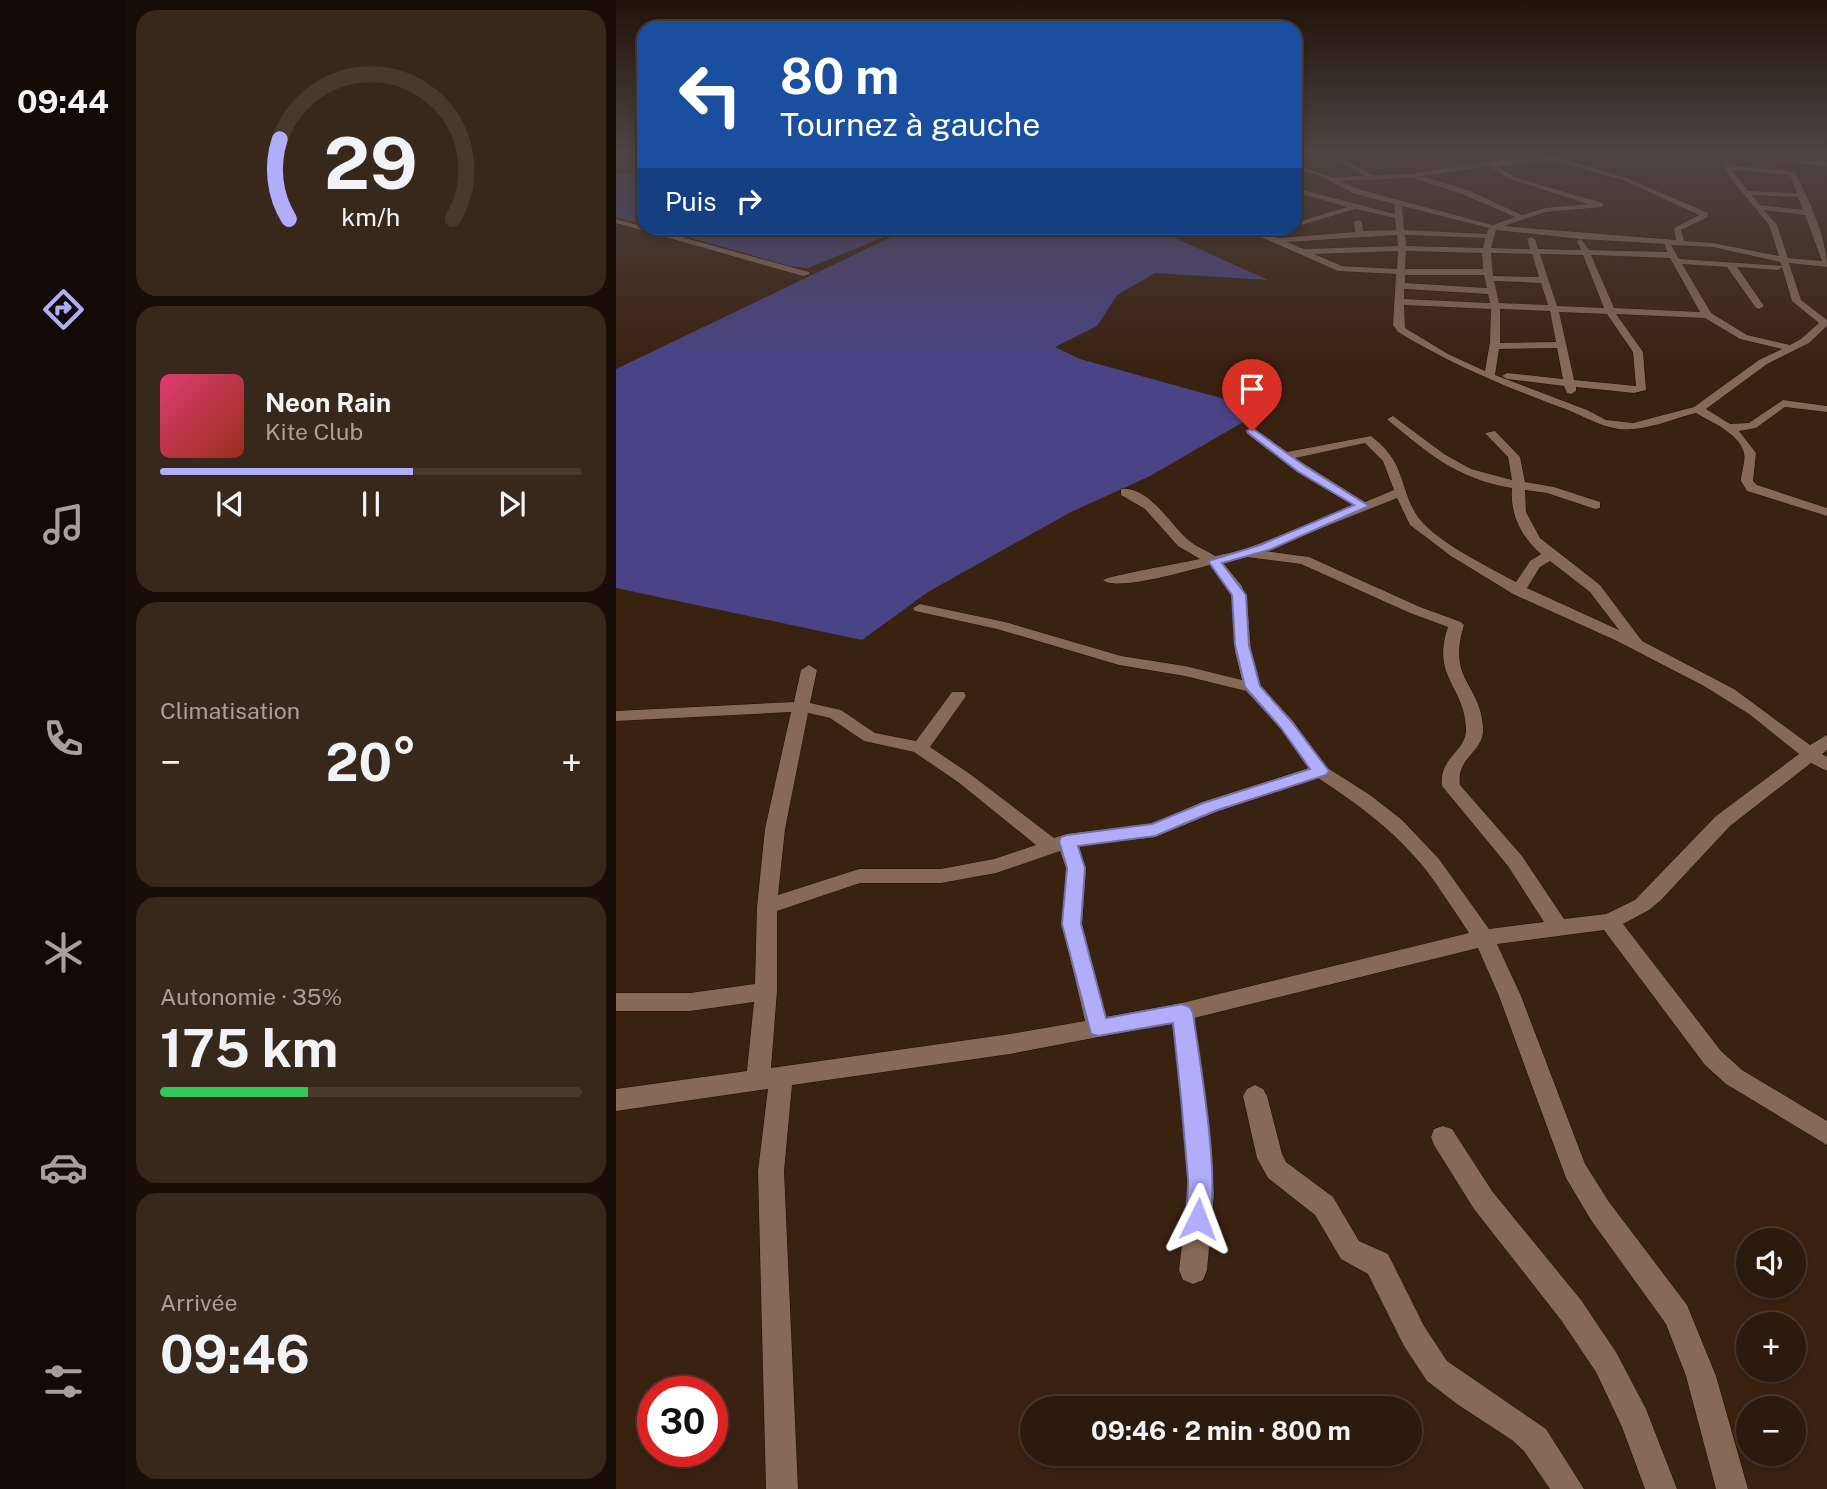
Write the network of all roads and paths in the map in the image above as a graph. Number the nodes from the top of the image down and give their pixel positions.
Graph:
1 (1358, 222) edge
2 (1399, 222) edge
3 (1464, 222) edge
4 (1509, 222) edge
5 (1690, 222) edge
6 (1771, 222) edge
7 (1813, 222) edge
8 (1491, 231) junction
9 (1528, 231) junction
10 (1400, 232) junction
11 (1359, 234) junction
12 (669, 235) edge
13 (1270, 235) edge
14 (1276, 236) junction
15 (1579, 236) junction
16 (1667, 242) junction
17 (1681, 243) junction
18 (1402, 248) junction
19 (1533, 250) junction
20 (1586, 251) junction
21 (1303, 252) junction
22 (1487, 252) junction
23 (1674, 258) junction
24 (1785, 263) junction
25 (1730, 264) junction
26 (1827, 264) edge
27 (1402, 272) junction
28 (806, 274) dead end
29 (1486, 275) junction
30 (1544, 280) junction
31 (1401, 286) junction
32 (1491, 291) junction
33 (1399, 302) junction
34 (1759, 306) dead end
35 (1496, 308) junction
36 (1554, 310) junction
37 (1611, 313) junction
38 (1707, 315) junction
39 (1561, 345) junction
40 (1493, 346) junction
41 (1787, 347) junction
42 (1489, 375) junction
43 (1568, 383) junction
44 (1827, 408) edge
45 (1698, 409) junction
46 (1583, 412) junction
47 (1393, 419) dead end
48 (1727, 428) junction
49 (1252, 431) dead end
50 (1491, 433) dead end
51 (1286, 456) junction
52 (1517, 485) junction
53 (1403, 491) junction
54 (1126, 492) dead end
55 (1595, 505) dead end
56 (1363, 506) junction
57 (1827, 512) edge
58 (1282, 540) junction
59 (1247, 553) junction
60 (1548, 556) junction
61 (1304, 560) junction
62 (1214, 561) junction
63 (1110, 580) dead end
64 (1518, 591) junction
65 (920, 608) dead end
66 (1635, 643) junction
67 (809, 670) dead end
68 (1252, 687) junction
69 (958, 696) dead end
70 (803, 707) junction
71 (616, 716) edge
72 (1827, 741) edge
73 (920, 748) junction
74 (1819, 760) edge
75 (1321, 771) junction
76 (1059, 844) junction
77 (767, 907) junction
78 (1608, 921) junction
79 (1558, 926) junction
80 (1484, 938) junction
81 (766, 991) junction
82 (616, 1002) edge
83 (1182, 1013) junction
84 (1098, 1028) junction
85 (769, 1077) junction
86 (1255, 1096) dead end
87 (616, 1100) edge
88 (1827, 1134) edge
89 (1443, 1137) dead end
90 (1193, 1270) dead end
91 (782, 1489) edge
92 (1568, 1489) edge
93 (1661, 1489) edge
94 (1732, 1489) edge

1 - 11 street
2 - 10 street
3 - 8 street
4 - 8 street
5 - 17 street
6 - 24 street
7 - 26 street
8 - 9 street
8 - 10 street
8 - 22 street
9 - 15 street
9 - 19 street
10 - 11 street
10 - 18 street
11 - 14 street
12 - 28 street
13 - 14 street
14 - 21 street
15 - 16 street
15 - 20 street
16 - 17 street
16 - 23 street
17 - 24 street
18 - 21 street
18 - 22 street
18 - 27 street
19 - 20 street
19 - 22 street
19 - 30 street
20 - 23 street
20 - 37 street
21 - 27 street
22 - 29 street
23 - 25 street
23 - 38 street
24 - 25 street
24 - 26 street
24 - 41 street
25 - 34 street
27 - 29 street
27 - 31 street
29 - 30 street
29 - 32 street
30 - 36 street
31 - 32 street
31 - 33 street
32 - 35 street
33 - 35 street
33 - 42 street
35 - 36 street
35 - 40 street
36 - 37 street
36 - 39 street
37 - 38 street
37 - 43 street
38 - 41 street
39 - 40 street
39 - 43 street
40 - 42 street
41 - 45 street
42 - 43 street
42 - 46 street
43 - 46 street
44 - 48 street
45 - 46 street
45 - 48 street
47 - 52 street
48 - 57 street
49 - 51 street
50 - 52 street
51 - 53 street
51 - 56 street
52 - 55 street
52 - 60 street
53 - 56 street
53 - 64 street
54 - 62 street
56 - 58 street
58 - 59 street
58 - 61 street
59 - 61 street
59 - 62 street
60 - 64 street
60 - 66 street
61 - 79 street
62 - 63 street
62 - 68 street
64 - 66 street
65 - 68 street
66 - 74 street
67 - 70 street
68 - 75 street
69 - 73 street
70 - 71 street
70 - 73 street
70 - 77 street
72 - 74 street
73 - 76 street
74 - 78 street
75 - 76 street
75 - 80 street
76 - 77 street
76 - 84 street
77 - 81 street
78 - 79 street
78 - 88 street
79 - 80 street
80 - 83 street
80 - 94 street
81 - 82 street
81 - 85 street
83 - 84 street
83 - 90 street
84 - 85 street
85 - 87 street
85 - 91 street
86 - 92 street
89 - 93 street

